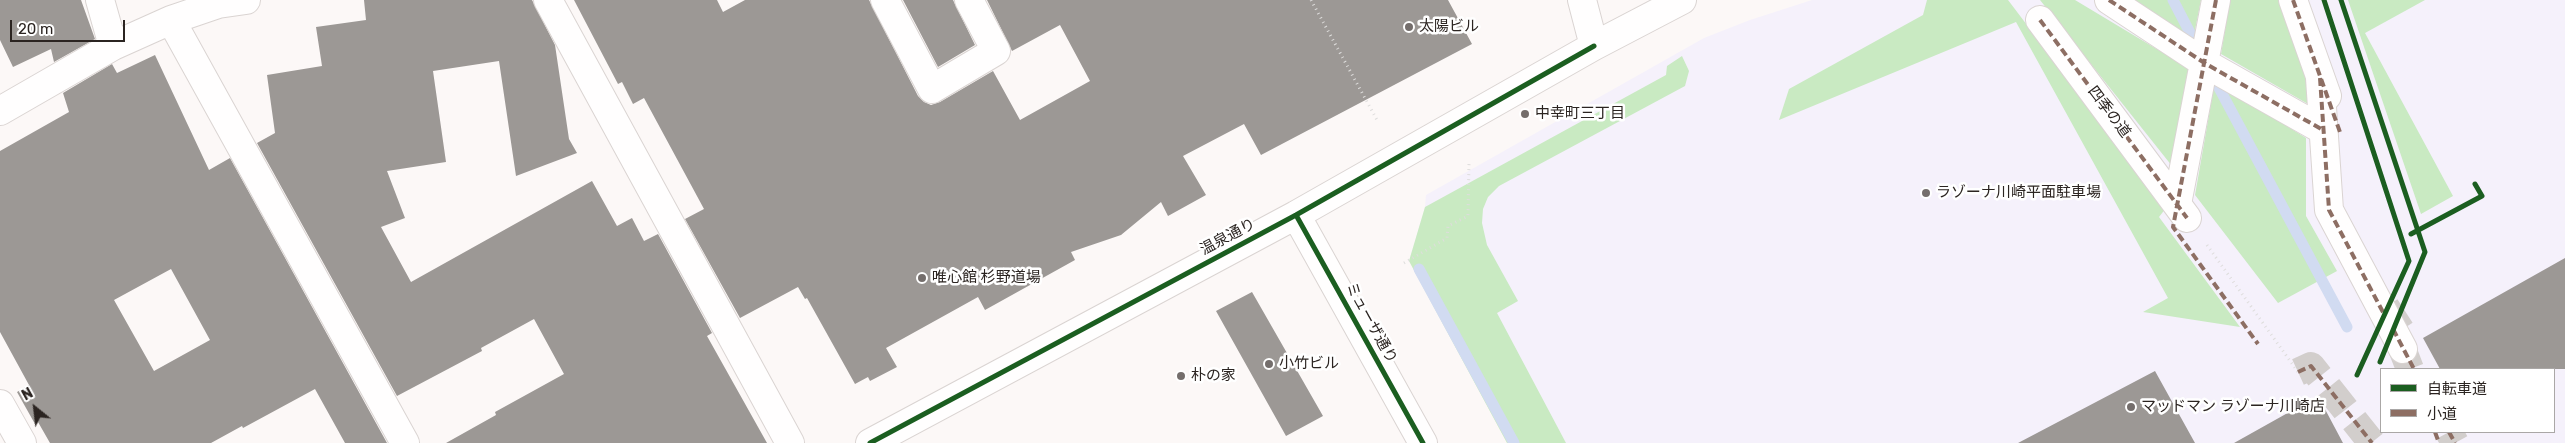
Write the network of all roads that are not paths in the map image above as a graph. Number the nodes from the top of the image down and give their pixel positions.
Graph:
1 (100, 0) edge
2 (246, 0) edge
3 (548, 0) edge
4 (885, 0) edge
5 (969, 0) edge
6 (1582, 0) edge
7 (1682, 0) edge
8 (2109, 0) edge
9 (2216, 0) edge
10 (2293, 0) edge
11 (171, 20) junction
12 (2040, 20) dead end
13 (113, 46) junction
14 (1594, 46) junction
15 (2206, 64) junction
16 (0, 111) edge
17 (2332, 133) junction
18 (1296, 215) junction
19 (2403, 349) dead end
20 (0, 404) edge
21 (22, 443) edge
22 (405, 443) edge
23 (790, 443) edge
24 (870, 443) edge
25 (1423, 443) edge

1 - 13 street
2 - 11 street
3 - 23 street
4 - 5 street
6 - 14 street
7 - 14 street, 温泉通り
8 - 15 street
9 - 15 street
10 - 17 street
11 - 13 street
11 - 22 street
12 - 15 street, 四季の道
13 - 16 street
14 - 18 street, 温泉通り
15 - 17 street
17 - 19 street
18 - 24 street, 温泉通り
18 - 25 street, ミューザ通り
20 - 21 street

